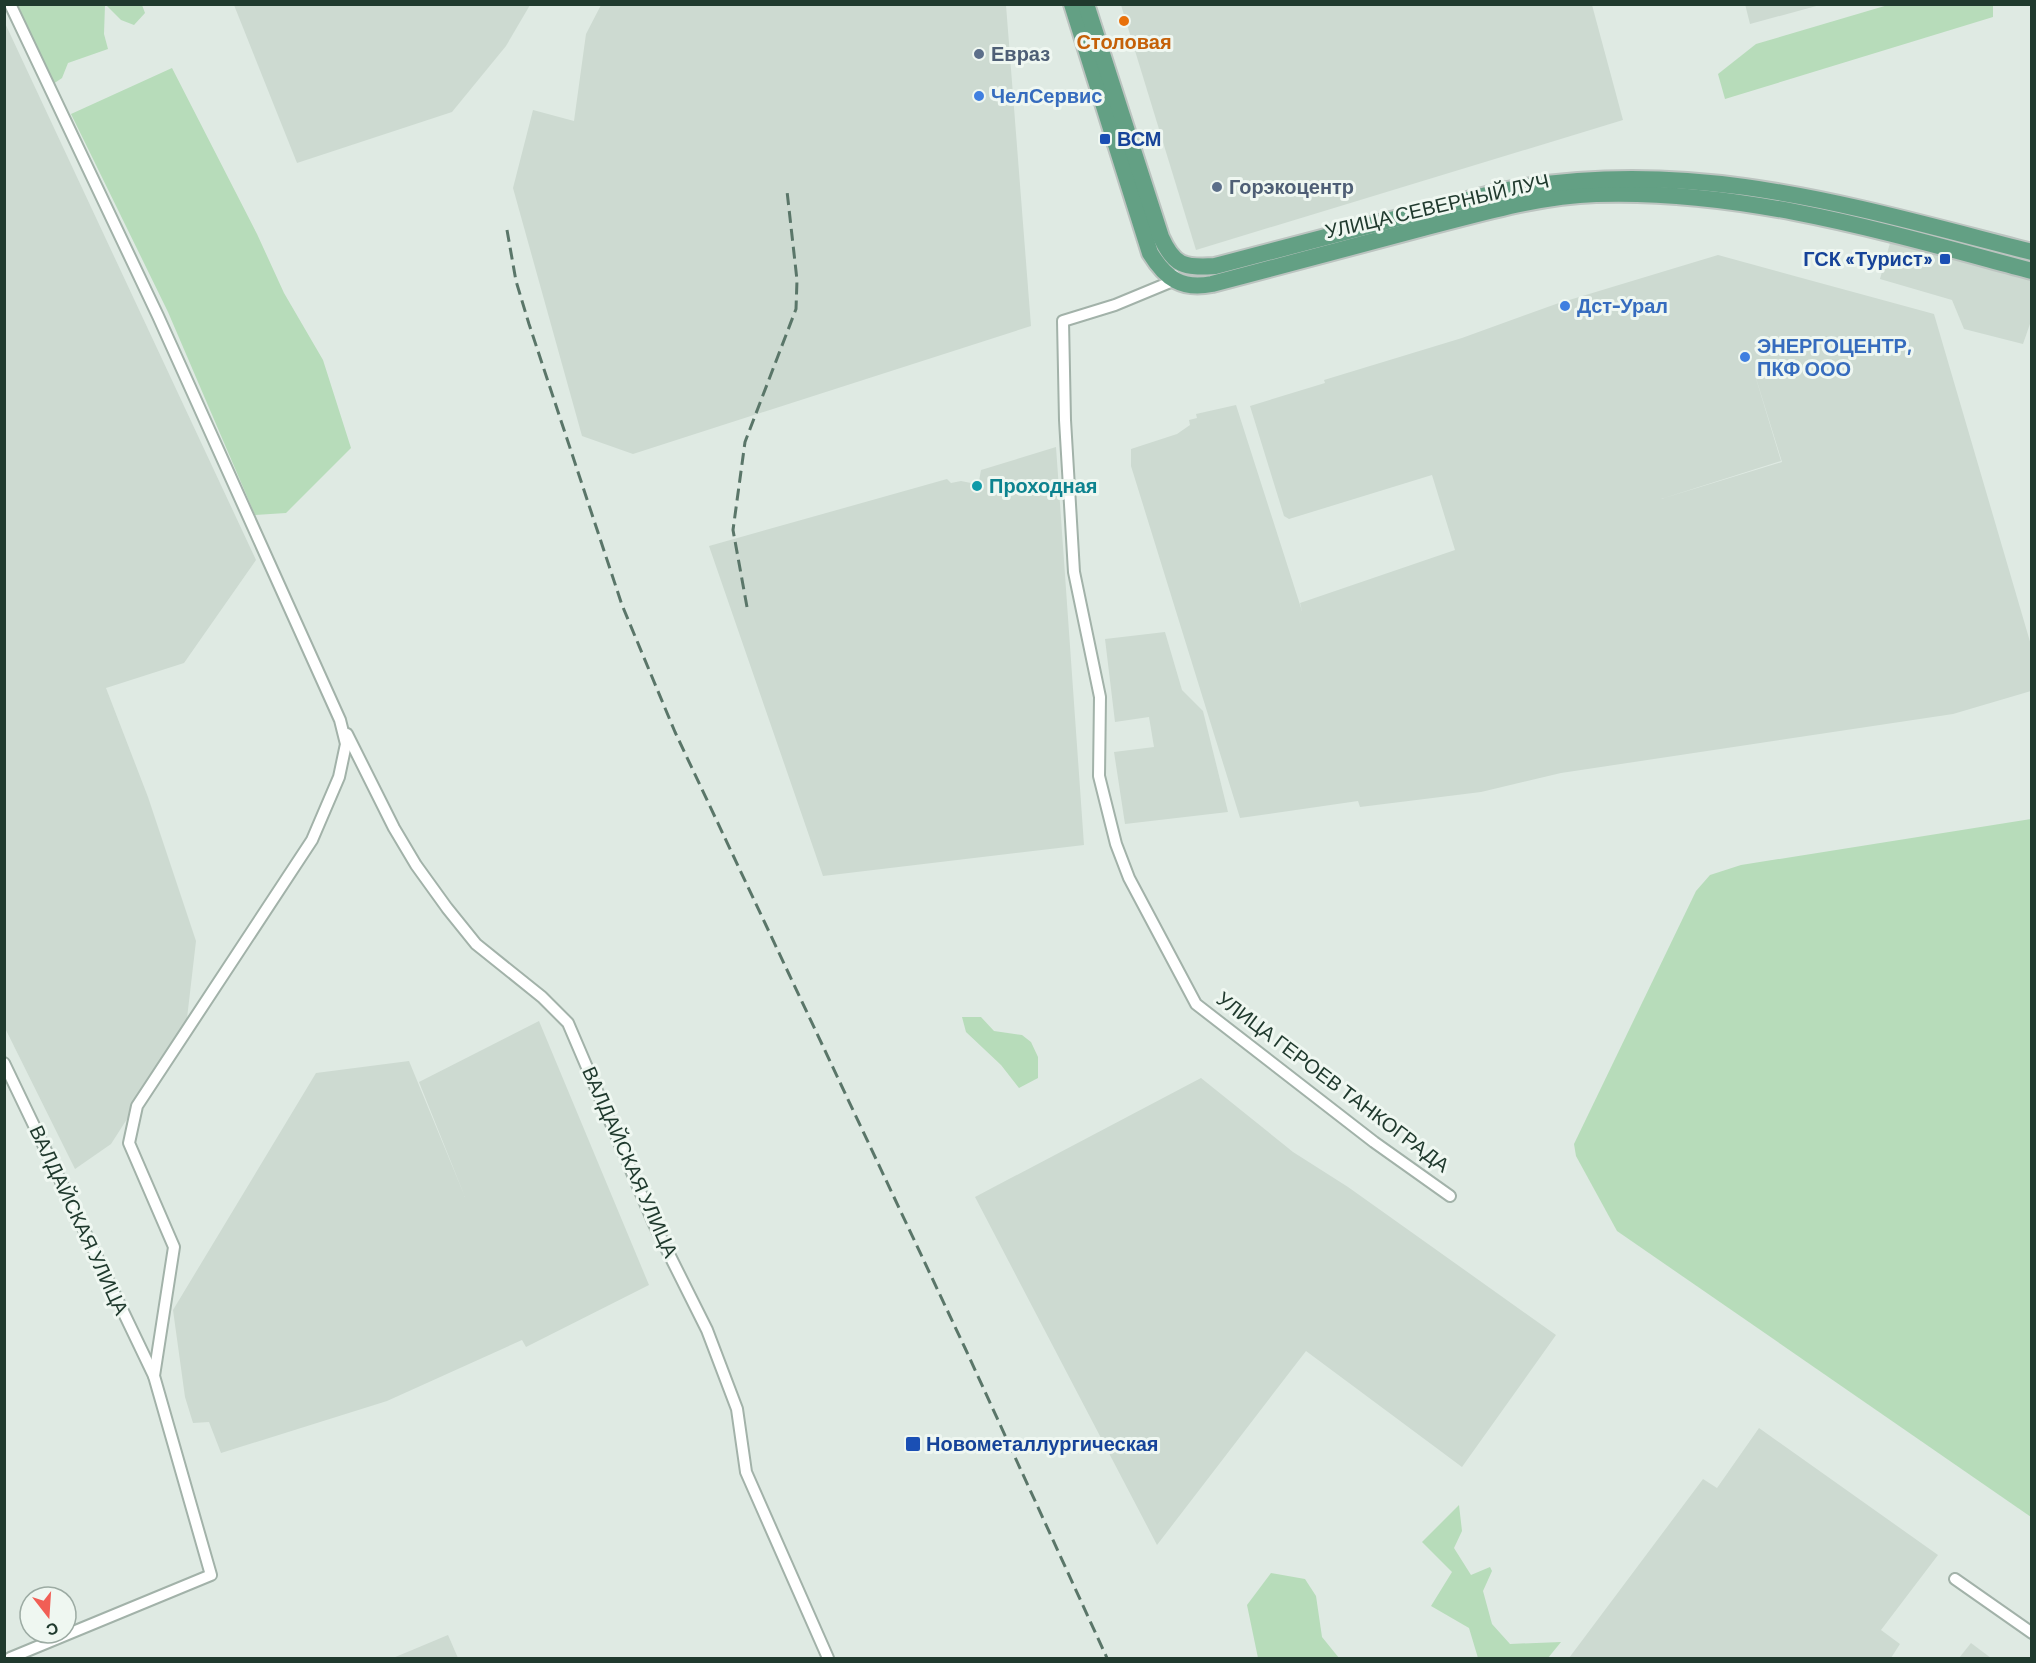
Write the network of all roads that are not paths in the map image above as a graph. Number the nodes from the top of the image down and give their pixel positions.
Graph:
1 (10, 4) edge
2 (1072, 4) edge
3 (1086, 4) edge
4 (2031, 252) edge
5 (1178, 263) junction
6 (2031, 271) edge
7 (1173, 281) junction
8 (340, 720) junction
9 (4, 1063) edge
10 (1450, 1196) dead end
11 (154, 1376) junction
12 (1955, 1579) dead end
13 (2031, 1633) edge
14 (10, 1659) edge
15 (828, 1659) edge

1 - 8 street
2 - 7 main road
3 - 5 main road
4 - 5 main road, УЛИЦА СЕВЕРНЫЙ ЛУЧ
5 - 7 street
6 - 7 main road, УЛИЦА СЕВЕРНЫЙ ЛУЧ
7 - 10 street, УЛИЦА ГЕРОЕВ ТАНКОГРАДА
8 - 11 street
8 - 15 street, ВАЛДАЙСКАЯ УЛИЦА
9 - 11 street, ВАЛДАЙСКАЯ УЛИЦА
11 - 14 street, ВАЛДАЙСКАЯ УЛИЦА
12 - 13 street

